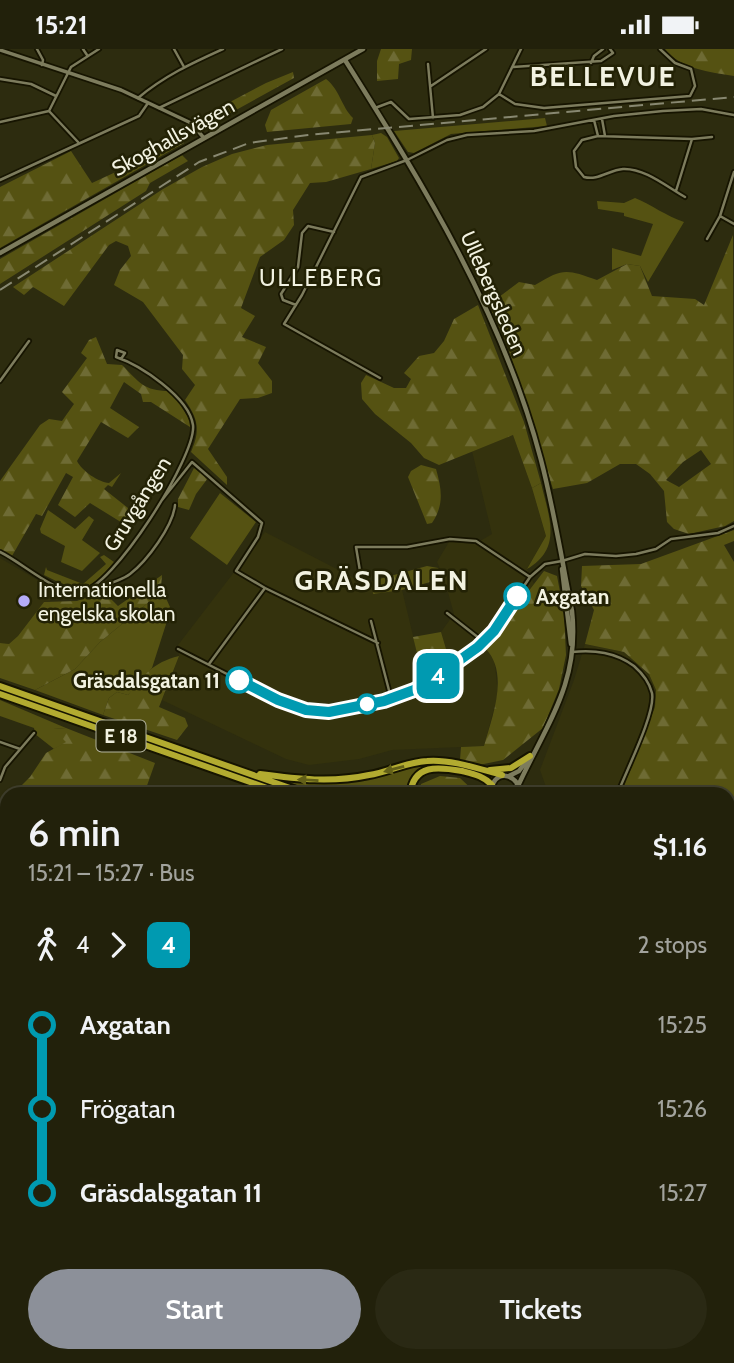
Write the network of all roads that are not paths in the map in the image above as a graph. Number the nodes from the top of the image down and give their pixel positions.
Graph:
1 (37, 49) edge
2 (83, 49) edge
3 (99, 49) edge
4 (174, 49) edge
5 (222, 49) edge
6 (282, 49) edge
7 (363, 49) edge
8 (486, 49) edge
9 (521, 49) edge
10 (603, 49) edge
11 (610, 49) edge
12 (660, 49) edge
13 (0, 50) edge
14 (87, 55) junction
15 (345, 60) junction
16 (591, 62) junction
17 (428, 64) dead end
18 (42, 66) junction
19 (184, 67) junction
20 (513, 67) junction
21 (68, 73) junction
22 (0, 79) edge
23 (431, 86) junction
24 (499, 95) junction
25 (56, 96) junction
26 (138, 98) junction
27 (148, 103) junction
28 (159, 107) junction
29 (375, 108) junction
30 (49, 111) junction
31 (734, 115) edge
32 (433, 118) junction
33 (601, 118) junction
34 (594, 120) junction
35 (0, 122) edge
36 (598, 136) junction
37 (605, 136) junction
38 (712, 137) dead end
39 (204, 138) junction
40 (691, 139) junction
41 (78, 142) junction
42 (407, 160) junction
43 (734, 172) edge
44 (0, 180) edge
45 (676, 191) junction
46 (685, 197) dead end
47 (720, 216) junction
48 (734, 224) edge
49 (334, 232) junction
50 (707, 239) dead end
51 (0, 253) edge
52 (296, 305) junction
53 (29, 341) dead end
54 (121, 359) dead end
55 (380, 378) dead end
56 (0, 381) edge
57 (160, 503) junction
58 (175, 505) dead end
59 (734, 526) edge
60 (0, 552) edge
61 (562, 562) junction
62 (361, 577) dead end
63 (530, 577) junction
64 (93, 588) junction
65 (265, 588) junction
66 (447, 613) dead end
67 (371, 621) dead end
68 (484, 642) junction
69 (379, 643) junction
70 (178, 649) dead end
71 (572, 652) junction
72 (209, 664) junction
73 (0, 685) edge
74 (0, 694) edge
75 (391, 698) junction
76 (34, 733) dead end
77 (0, 742) edge
78 (540, 745) junction
79 (20, 749) junction
80 (530, 756) junction
81 (482, 770) junction
82 (244, 775) junction
83 (505, 776) junction
84 (0, 780) edge
85 (258, 787) edge
86 (270, 787) edge
87 (284, 787) edge
88 (413, 787) edge
89 (488, 787) edge
90 (493, 787) edge
91 (517, 787) edge
92 (519, 787) edge
93 (620, 787) edge

1 - 18 street
2 - 14 street
3 - 14 street
4 - 19 street
5 - 19 street
6 - 28 street
7 - 15 main road, Skoghallsvägen
8 - 23 street
9 - 20 street
10 - 16 street
11 - 16 street
12 - 24 street
13 - 18 street
14 - 21 street
15 - 29 main road, Ullebergsleden
15 - 39 main road, Skoghallsvägen
16 - 20 street
17 - 23 street
18 - 21 street
19 - 26 street
20 - 24 street
21 - 25 street
21 - 26 street
22 - 25 street
23 - 32 street
24 - 32 street
25 - 30 street
26 - 27 street
27 - 28 street
27 - 41 street
28 - 39 street
29 - 32 street
29 - 42 main road, Ullebergsleden
30 - 35 street
30 - 41 street
31 - 33 street
33 - 34 street
33 - 37 street
34 - 36 street
34 - 42 street
36 - 37 street
36 - 45 street
37 - 40 street
38 - 40 street
39 - 51 main road, Skoghallsvägen
40 - 45 street
41 - 44 street
42 - 49 street
42 - 61 main road, Ullebergsleden
43 - 47 street
45 - 46 street
47 - 48 street
47 - 50 street
49 - 52 street
49 - 52 street
52 - 55 street
53 - 56 street
54 - 57 street, Gruvgången
57 - 64 street, Gruvgången
57 - 65 street
58 - 64 street
59 - 61 street
60 - 64 street
61 - 63 street
61 - 71 main road, Ullebergsleden
62 - 63 street
63 - 68 street
65 - 69 street
65 - 72 street
66 - 68 street
67 - 69 street
68 - 75 street
69 - 75 street
70 - 72 street
71 - 78 main road, Ullebergsleden
71 - 93 street
72 - 75 street
73 - 82 highway, E 18
74 - 82 highway, E 18
76 - 79 street
77 - 79 street
78 - 80 main road, Ullebergsleden
78 - 92 main road, Ullebergsleden
79 - 84 street
80 - 81 highway
80 - 83 main road, Ullebergsleden
81 -> 82 highway
81 - 83 highway
82 - 85 highway
82 - 86 highway, E 18
82 - 87 highway, E 18
83 - 90 main road, Ullebergsleden
83 - 91 main road
88 - 89 highway

